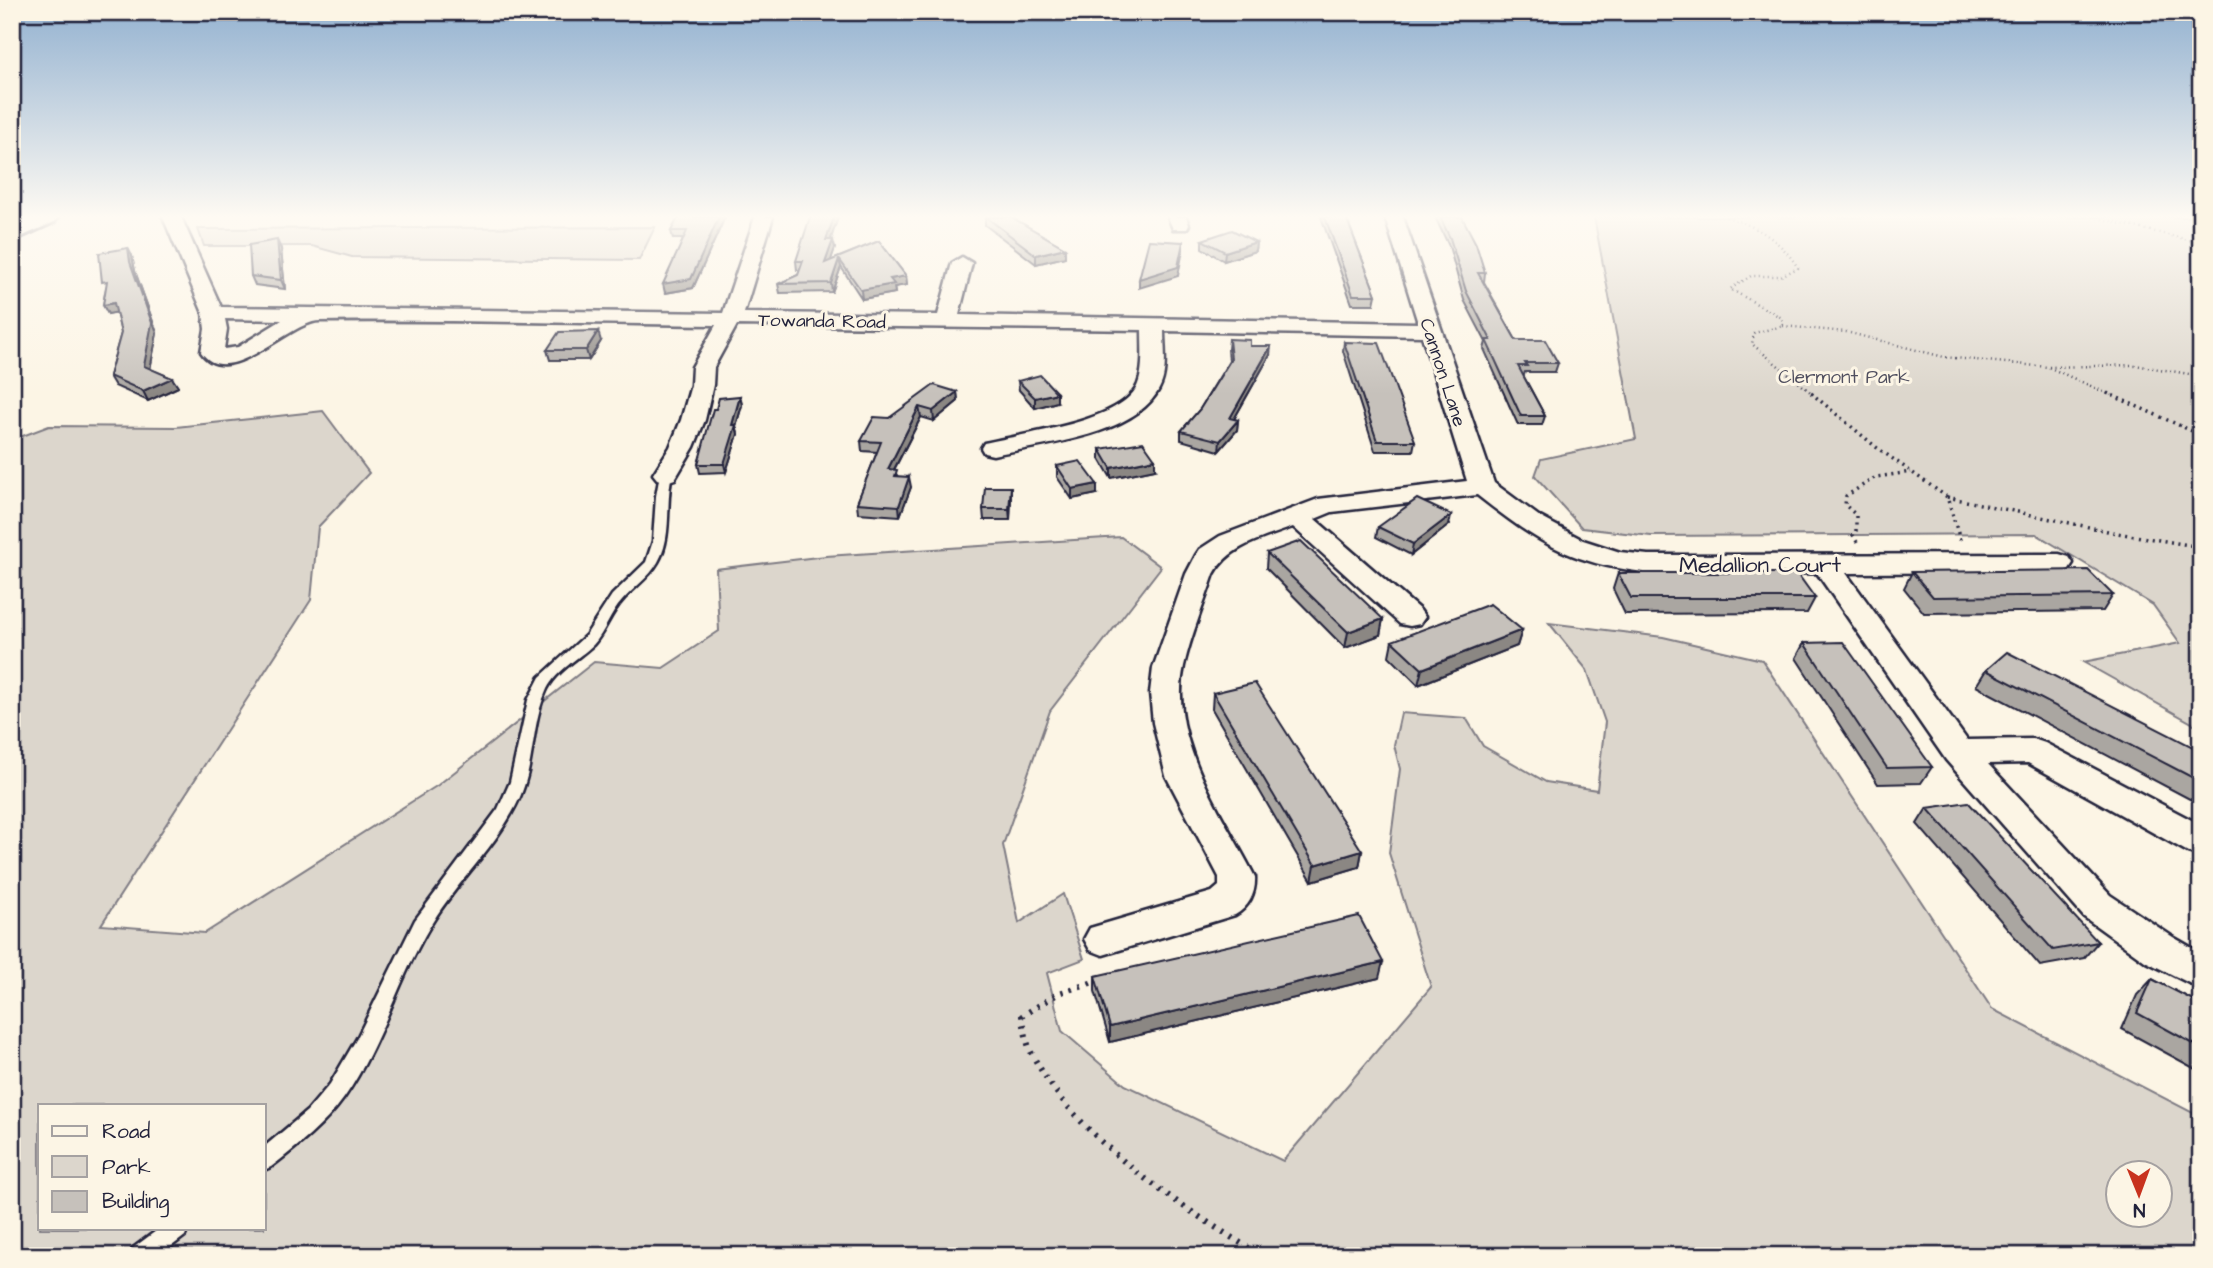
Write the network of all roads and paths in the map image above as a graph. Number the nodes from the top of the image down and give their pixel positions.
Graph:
1 (197, 276) edge
2 (746, 276) edge
3 (959, 276) edge
4 (1413, 276) edge
5 (1751, 276) edge
6 (213, 313) junction
7 (311, 314) junction
8 (730, 319) junction
9 (947, 321) junction
10 (1153, 324) junction
11 (1783, 326) junction
12 (1430, 330) junction
13 (2048, 367) junction
14 (2201, 376) edge
15 (2201, 435) edge
16 (993, 448) dead end
17 (1911, 472) junction
18 (666, 474) joint
19 (1482, 487) junction
20 (1947, 497) junction
21 (1295, 515) junction
22 (2201, 547) edge
23 (1872, 563) junction
24 (2059, 563) dead end
25 (1825, 564) junction
26 (1967, 564) junction
27 (1410, 617) dead end
28 (1958, 752) junction
29 (2201, 842) edge
30 (1103, 939) dead end
31 (2201, 972) edge
32 (1104, 978) edge
33 (266, 1158) edge
34 (174, 1230) edge
35 (141, 1256) edge
36 (1262, 1256) edge

1 - 6 street
2 - 8 street
3 - 9 street
4 - 12 street, Cannon Lane
5 - 11 path
6 - 7 street, Towanda Road
6 - 7 street
7 - 8 street, Towanda Road
8 - 9 street, Towanda Road
8 - 18 street
9 - 10 street, Towanda Road
10 - 12 street, Towanda Road
10 - 16 street
11 - 13 path
11 - 17 path
12 - 19 street, Cannon Lane
13 - 14 path
13 - 15 path
17 - 20 path
17 - 23 path
18 - 33 lane
19 - 21 street
19 - 25 street, Medallion Court
20 - 22 path
20 - 26 path
21 - 27 street
21 - 30 street
23 - 25 street, Medallion Court
23 - 26 street, Medallion Court
24 - 26 street, Medallion Court
25 - 28 street
28 - 29 street
28 - 31 street
32 - 36 path
34 - 35 lane

